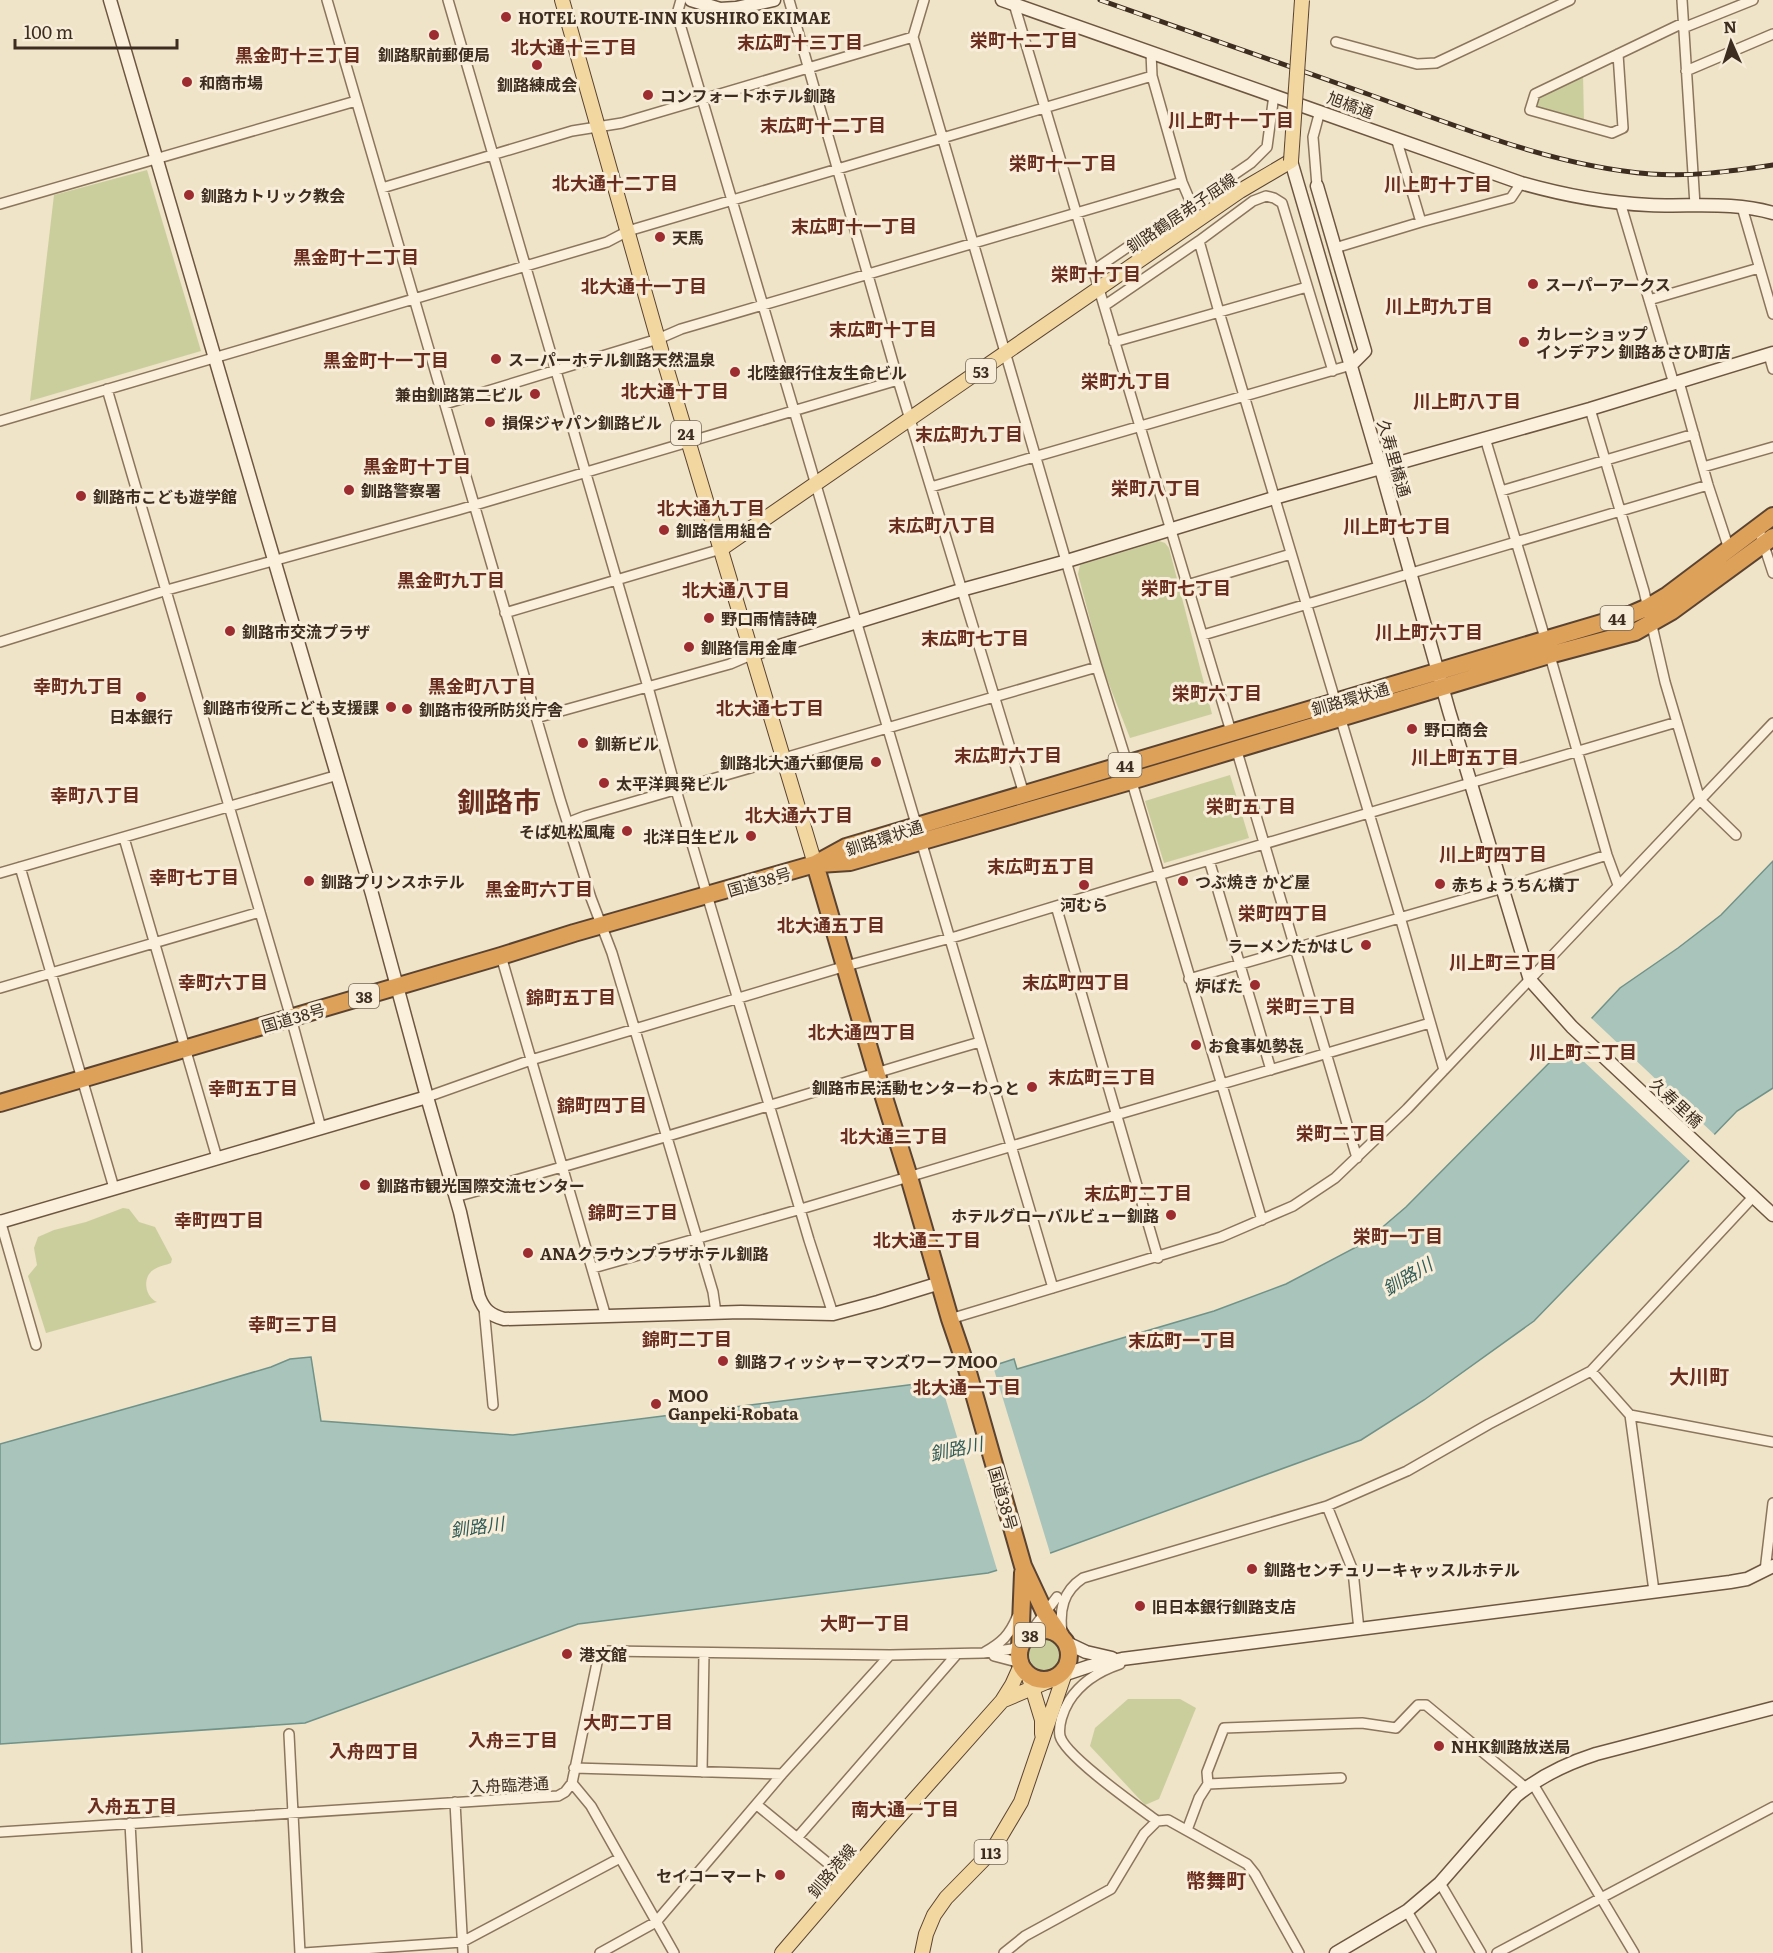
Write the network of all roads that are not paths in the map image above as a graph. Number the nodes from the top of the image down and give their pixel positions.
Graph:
1 (110, 0) edge
2 (327, 0) edge
3 (448, 0) edge
4 (562, 0) edge
5 (681, 0) edge
6 (691, 0) edge
7 (774, 0) edge
8 (789, 0) edge
9 (924, 0) edge
10 (1302, 0) edge
11 (1570, 0) edge
12 (1682, 0) edge
13 (1753, 0) edge
14 (1008, 2) edge
15 (1683, 25) junction
16 (1773, 34) edge
17 (913, 37) junction
18 (1336, 42) dead end
19 (1151, 52) junction
20 (1618, 54) junction
21 (808, 68) junction
22 (1686, 71) junction
23 (1152, 76) junction
24 (1274, 95) junction
25 (702, 99) junction
26 (356, 101) junction
27 (1046, 109) junction
28 (1320, 111) junction
29 (598, 126) junction
30 (1396, 138) junction
31 (943, 139) junction
32 (494, 153) junction
33 (156, 159) junction
34 (1291, 161) junction
35 (838, 170) junction
36 (1182, 182) junction
37 (1521, 183) junction
38 (1317, 186) joint
39 (382, 188) junction
40 (733, 201) junction
41 (1620, 202) junction
42 (1191, 203) junction
43 (0, 204) edge
44 (1695, 205) junction
45 (1742, 207) junction
46 (1076, 213) junction
47 (1773, 213) edge
48 (1420, 222) junction
49 (628, 231) junction
50 (1199, 241) junction
51 (974, 244) junction
52 (1335, 248) junction
53 (525, 265) junction
54 (1759, 268) junction
55 (1094, 270) junction
56 (868, 274) junction
57 (1307, 286) junction
58 (1099, 289) junction
59 (415, 298) junction
60 (1649, 300) junction
61 (763, 306) junction
62 (1104, 306) junction
63 (1219, 312) junction
64 (1773, 314) edge
65 (658, 339) junction
66 (1114, 342) junction
67 (1006, 354) junction
68 (1771, 354) edge
69 (216, 357) junction
70 (1352, 365) junction
71 (1773, 369) edge
72 (556, 370) junction
73 (1333, 371) junction
74 (898, 380) junction
75 (1677, 383) junction
76 (107, 389) junction
77 (1244, 395) junction
78 (445, 404) junction
79 (1590, 409) junction
80 (795, 410) junction
81 (910, 418) junction
82 (0, 421) edge
83 (1139, 426) junction
84 (1694, 434) junction
85 (1485, 438) junction
86 (689, 441) junction
87 (1773, 447) edge
88 (1036, 456) junction
89 (1605, 461) junction
90 (1703, 467) junction
91 (1381, 469) junction
92 (584, 471) junction
93 (817, 483) junction
94 (1708, 485) junction
95 (931, 487) junction
96 (1501, 491) junction
97 (1274, 498) junction
98 (474, 505) junction
99 (1620, 512) junction
100 (1773, 516) edge
101 (1758, 527) junction
102 (1170, 529) junction
103 (1768, 540) edge
104 (1517, 542) junction
105 (1729, 548) junction
106 (721, 549) junction
107 (1291, 554) junction
108 (276, 561) junction
109 (1067, 561) junction
110 (1735, 565) junction
111 (1410, 572) junction
112 (1773, 573) edge
113 (616, 582) junction
114 (1187, 585) junction
115 (167, 590) junction
116 (962, 591) junction
117 (1306, 604) junction
118 (1648, 607) junction
119 (505, 613) junction
120 (857, 622) junction
121 (1651, 625) junction
122 (1203, 635) junction
123 (0, 642) edge
124 (1547, 647) junction
125 (753, 654) junction
126 (1097, 667) junction
127 (1440, 679) junction
128 (648, 687) junction
129 (994, 696) junction
130 (1338, 710) junction
131 (536, 718) junction
132 (1677, 722) junction
133 (1773, 723) edge
134 (888, 728) junction
135 (1234, 741) junction
136 (1577, 753) junction
137 (783, 758) junction
138 (1127, 764) junction
139 (338, 775) junction
140 (1131, 781) junction
141 (1471, 783) junction
142 (676, 789) junction
143 (1024, 794) junction
144 (1700, 800) junction
145 (229, 808) junction
146 (1368, 813) junction
147 (567, 823) junction
148 (920, 834) junction
149 (1736, 835) dead end
150 (124, 838) junction
151 (1264, 843) junction
152 (1607, 855) junction
153 (1209, 860) junction
154 (815, 864) junction
155 (20, 867) junction
156 (0, 873) edge
157 (1159, 874) junction
158 (1618, 885) junction
159 (1503, 888) junction
160 (709, 896) junction
161 (1056, 906) junction
162 (260, 912) junction
163 (1400, 917) junction
164 (602, 926) junction
165 (949, 939) junction
166 (155, 942) junction
167 (1295, 949) junction
168 (501, 956) junction
169 (1240, 964) junction
170 (846, 966) junction
171 (50, 973) junction
172 (1189, 979) junction
173 (1530, 980) junction
174 (398, 987) junction
175 (0, 988) edge
176 (740, 999) junction
177 (291, 1018) junction
178 (1430, 1023) junction
179 (1572, 1027) joint
180 (635, 1029) junction
181 (980, 1042) junction
182 (186, 1048) junction
183 (1326, 1054) junction
184 (531, 1060) junction
185 (1271, 1070) junction
186 (1444, 1070) junction
187 (876, 1072) junction
188 (81, 1079) junction
189 (1221, 1085) junction
190 (427, 1097) junction
191 (0, 1102) edge
192 (771, 1105) junction
193 (1116, 1114) junction
194 (321, 1128) junction
195 (667, 1135) junction
196 (1011, 1146) junction
197 (217, 1158) junction
198 (1357, 1158) junction
199 (562, 1167) junction
200 (909, 1177) junction
201 (114, 1188) junction
202 (455, 1197) junction
203 (1753, 1197) junction
204 (801, 1209) junction
205 (1773, 1215) edge
206 (1262, 1220) junction
207 (0, 1221) edge
208 (697, 1239) junction
209 (1158, 1258) junction
210 (593, 1268) junction
211 (940, 1283) junction
212 (1053, 1288) junction
213 (484, 1308) junction
214 (716, 1313) junction
215 (834, 1314) junction
216 (606, 1317) junction
217 (950, 1319) junction
218 (36, 1345) dead end
219 (1591, 1371) junction
220 (493, 1405) dead end
221 (1630, 1415) junction
222 (1773, 1442) edge
223 (1773, 1503) edge
224 (1327, 1506) junction
225 (1023, 1566) junction
226 (1769, 1569) edge
227 (1031, 1586) junction
228 (1654, 1591) junction
229 (1068, 1592) junction
230 (1057, 1597) junction
231 (1022, 1601) junction
232 (1044, 1611) junction
233 (1359, 1630) junction
234 (1063, 1639) junction
235 (704, 1653) junction
236 (983, 1653) junction
237 (957, 1654) junction
238 (890, 1655) junction
239 (1142, 1656) junction
240 (1024, 1658) junction
241 (1122, 1659) junction
242 (1061, 1673) junction
243 (1002, 1701) junction
244 (1773, 1708) edge
245 (289, 1734) dead end
246 (1042, 1739) junction
247 (574, 1768) junction
248 (702, 1772) junction
249 (782, 1774) junction
250 (1341, 1778) dead end
251 (572, 1783) junction
252 (1208, 1784) junction
253 (1530, 1786) junction
254 (455, 1802) junction
255 (757, 1805) junction
256 (1773, 1807) edge
257 (292, 1813) junction
258 (1157, 1821) junction
259 (130, 1823) junction
260 (1187, 1830) junction
261 (0, 1832) edge
262 (797, 1838) junction
263 (620, 1858) junction
264 (846, 1878) junction
265 (1440, 1883) junction
266 (1600, 1898) junction
267 (1407, 1911) junction
268 (656, 1922) junction
269 (462, 1942) junction
270 (137, 1953) edge
271 (302, 1953) edge
272 (463, 1953) edge
273 (600, 1953) edge
274 (674, 1953) edge
275 (783, 1953) edge
276 (922, 1953) edge
277 (1004, 1953) edge
278 (1299, 1953) edge
279 (1336, 1953) edge
280 (1431, 1953) edge
281 (1481, 1953) edge
282 (1497, 1953) edge
283 (1634, 1953) edge

1 - 33 street
2 - 26 street
3 - 32 street
4 - 29 main road, 24
5 - 25 street
6 - 7 street
8 - 21 street
9 - 17 street
10 - 34 main road, bridge
11 - 18 street
12 - 15 street
13 - 15 street
14 - 19 street, 旭橋通
14 - 27 street
15 - 20 street
15 - 22 street
16 - 22 street
17 - 21 street
17 - 31 street
19 - 23 street
19 - 24 street, 旭橋通
20 - 20 street
21 - 25 street
21 - 35 street
22 - 44 street
23 - 27 street
23 - 36 street
24 - 28 street, 旭橋通
24 - 42 street
25 - 29 street
25 - 40 street
26 - 33 street
26 - 39 street
27 - 31 street
27 - 46 street
28 - 30 street, 旭橋通
28 - 38 street
29 - 32 street
29 - 49 main road, 24
30 - 37 street, 旭橋通
30 - 48 street
31 - 35 street
31 - 51 street
32 - 39 street
32 - 53 street
33 - 43 street
33 - 69 street
34 - 58 main road, 釧路鶴居弟子屈線 / 53
34 - 70 street, 久寿里橋通
35 - 40 street
35 - 56 street
36 - 42 street
36 - 46 street
37 - 41 street, 旭橋通
37 - 48 street
38 - 52 street
39 - 59 street
40 - 49 street
40 - 61 street
41 - 44 street, 旭橋通
41 - 60 street
42 - 55 street
44 - 45 street, 旭橋通
45 - 47 street, 旭橋通
45 - 54 street
46 - 51 street
46 - 55 street
48 - 52 street
49 - 53 street
49 - 65 main road, 24
50 - 57 street
50 - 62 street
50 - 63 street
51 - 56 street
51 - 67 street
52 - 70 street
53 - 59 street
53 - 72 street
54 - 60 street
54 - 64 street
55 - 58 street
56 - 61 street
56 - 74 street
57 - 63 street
57 - 73 street
58 - 62 street
58 - 67 main road, 釧路鶴居弟子屈線 / 53
59 - 69 street
59 - 78 street
60 - 75 street
61 - 65 street
61 - 80 street
62 - 66 street
63 - 66 street
63 - 77 street
65 - 72 street
65 - 86 main road, 24
66 - 83 street
67 - 81 main road, 釧路鶴居弟子屈線 / 53
67 - 88 street
68 - 71 street
68 - 75 street
69 - 76 street
69 - 108 street
70 - 73 street
70 - 91 street, 久寿里橋通
72 - 78 street
72 - 92 street
73 - 77 street
74 - 80 street
74 - 81 street
75 - 79 street
75 - 84 street
76 - 82 street
76 - 115 street
77 - 83 street
77 - 97 street
78 - 98 street
79 - 85 street
79 - 89 street
80 - 86 street
80 - 93 street
81 - 93 main road, 釧路鶴居弟子屈線 / 53
81 - 95 street
83 - 88 street
83 - 102 street
84 - 89 street
84 - 90 street
85 - 91 street
85 - 96 street
86 - 92 street
86 - 106 main road, 24
87 - 90 street
88 - 95 street
88 - 109 street
89 - 96 street
89 - 99 street
90 - 94 street
91 - 97 street
91 - 111 street, 久寿里橋通
92 - 98 street
92 - 113 street
93 - 106 main road, 釧路鶴居弟子屈線 / 53
93 - 120 street
94 - 99 street
94 - 105 street
95 - 116 street
96 - 104 street
97 - 102 street
97 - 107 street
98 - 108 street
98 - 119 street
99 - 104 street
99 - 118 street
100 - 101 highway, 釧路環状通 / 44
101 - 103 street
101 - 105 highway, 釧路環状通 / 44
102 - 109 street
102 - 114 street
103 - 110 highway, 釧路環状通 / 44
103 - 112 street
104 - 111 street
104 - 124 street
105 - 110 street
105 - 118 highway, 釧路環状通 / 44
106 - 113 street
106 - 125 main road, 24
107 - 114 street
107 - 117 street
108 - 115 street
108 - 139 street
109 - 116 street
109 - 126 street
110 - 121 highway, 釧路環状通 / 44
111 - 117 street
111 - 127 street, 久寿里橋通
113 - 119 street
113 - 128 street
114 - 122 street
115 - 123 street
115 - 145 street
116 - 120 street
116 - 129 street
117 - 122 street
117 - 130 street
118 - 121 street
118 - 124 highway, 釧路環状通 / 44
119 - 131 street
120 - 125 street
120 - 134 street
121 - 124 highway, 釧路環状通 / 44
121 - 132 street
122 - 135 street
124 - 127 highway, 釧路環状通 / 44
124 - 136 street
125 - 128 street
125 - 137 main road, 24
126 - 129 street
126 - 138 street
127 - 130 highway, 釧路環状通 / 44
127 - 141 street, 久寿里橋通
128 - 131 street
128 - 142 street
129 - 134 street
129 - 143 street
130 - 135 highway, 釧路環状通 / 44
130 - 146 street
131 - 147 street
132 - 136 street
132 - 144 street
133 - 144 street
134 - 137 street
134 - 148 street
135 - 138 highway, 釧路環状通 / 44
135 - 140 highway, 釧路環状通 / 44
135 - 151 street
136 - 141 street
136 - 152 street
137 - 142 street
137 - 154 main road, 24
138 - 140 street
138 - 143 highway, 釧路環状通 / 44
139 - 145 street
139 - 174 street
140 - 148 highway, 釧路環状通 / 44
140 - 157 street
141 - 146 street
141 - 159 street, 久寿里橋通
142 - 147 street
142 - 160 street
143 - 148 highway, 釧路環状通 / 44
144 - 149 street
144 - 158 street
145 - 150 street
145 - 162 street
146 - 151 street
146 - 163 street
147 - 164 street
148 - 154 highway, 釧路環状通 / 44
148 - 165 street
150 - 155 street
150 - 166 street
151 - 153 street
151 - 167 street
152 - 158 street
152 - 159 street
153 - 157 street
153 - 169 street
154 - 160 highway, 国道38号 / 38
154 - 170 highway, 国道38号 / 38
155 - 156 street
155 - 171 street
157 - 161 street
157 - 172 street
158 - 173 street
159 - 163 street
159 - 173 street, 久寿里橋通
160 - 164 highway, 国道38号 / 38
160 - 176 street
161 - 165 street
161 - 193 street
162 - 166 street
162 - 177 street
163 - 167 street
163 - 178 street
164 - 168 highway, 国道38号 / 38
164 - 180 street
165 - 170 street
165 - 181 street
166 - 171 street
166 - 182 street
167 - 169 street
167 - 183 street
168 - 174 highway, 国道38号 / 38
168 - 184 street
169 - 172 street
169 - 185 street
170 - 176 street
170 - 187 highway, 国道38号 / 38
171 - 175 street
171 - 188 street
172 - 189 street
173 - 179 street, 久寿里橋通
173 - 186 street
174 - 177 highway, 国道38号 / 38
174 - 190 street
176 - 180 street
176 - 192 street
177 - 182 highway, 国道38号 / 38
177 - 194 street
178 - 183 street
178 - 186 street
179 - 203 street, 久寿里橋
180 - 184 street
180 - 195 street
181 - 187 street
181 - 196 street
182 - 188 highway, 国道38号 / 38
182 - 197 street
183 - 185 street
183 - 198 street
184 - 190 street
184 - 199 street
185 - 189 street
186 - 198 street
187 - 192 street
187 - 200 highway, 国道38号 / 38
188 - 191 highway, 国道38号 / 38
188 - 201 street
189 - 193 street
189 - 206 street
190 - 194 street
190 - 202 street
192 - 195 street
192 - 204 street
193 - 196 street
193 - 209 street
194 - 197 street
195 - 199 street
195 - 208 street
196 - 200 street
196 - 212 street
197 - 201 street
198 - 206 street
199 - 202 street
199 - 210 street
200 - 204 street
200 - 211 highway, 国道38号 / 38
201 - 207 street
202 - 213 street
203 - 205 street
203 - 219 street
204 - 208 street
204 - 215 street
206 - 209 street
207 - 218 street
208 - 210 street
208 - 214 street
209 - 212 street
210 - 216 street
211 - 215 street
211 - 217 highway, 国道38号 / 38
212 - 217 street
213 - 216 street
213 - 220 street
214 - 215 street
214 - 216 street
217 - 225 highway, 国道38号 / 38
219 - 221 street
219 - 224 street
221 - 222 street
221 - 228 street
223 - 226 street
224 - 229 street
224 - 233 street
225 - 227 highway, 国道38号 / 38
225 - 231 highway, 国道38号 / 38
226 - 228 street
227 - 230 street
227 - 232 highway, 国道38号 / 38
228 - 233 street
229 - 230 street
229 - 234 street
230 - 232 street
231 - 236 street
231 - 240 highway, 国道38号 / 38
232 - 234 highway, 国道38号 / 38
232 - 240 street
233 - 239 street
234 - 240 highway, 38
234 - 241 street
234 - 242 highway, 国道38号 / 38
235 - 238 street, 入舟臨港通
235 - 247 street, 入舟臨港通
235 - 248 street
236 - 237 street, 入舟臨港通
236 - 240 street
236 - 240 street
237 - 238 street, 入舟臨港通
237 - 262 street
238 - 249 street
239 - 241 street
239 - 258 street
240 - 242 highway
240 - 243 main road, 釧路港線
240 - 243 main road, 釧路港線
240 - 246 main road, 113
241 - 242 street
242 - 246 main road, 113
243 - 264 main road, 釧路港線
244 - 253 street
245 - 257 street
246 - 276 main road, 113
247 - 248 street
247 - 251 street, 入舟臨港通
248 - 249 street
249 - 255 street
250 - 252 street
251 - 254 street, 入舟臨港通
251 - 263 street
252 - 253 street
252 - 260 street
253 - 265 street
253 - 266 street
254 - 257 street, 入舟臨港通
254 - 269 street
255 - 262 street
255 - 268 street
256 - 266 street
257 - 259 street, 入舟臨港通
257 - 271 street
258 - 260 street
258 - 277 street
259 - 261 street, 入舟臨港通
259 - 270 street
260 - 278 street
262 - 264 street
263 - 268 street
263 - 269 street
264 - 275 main road, 釧路港線
265 - 267 street
265 - 281 street
266 - 282 street
266 - 283 street
267 - 279 street
267 - 280 street
268 - 273 street
268 - 274 street
269 - 271 street
269 - 272 street

